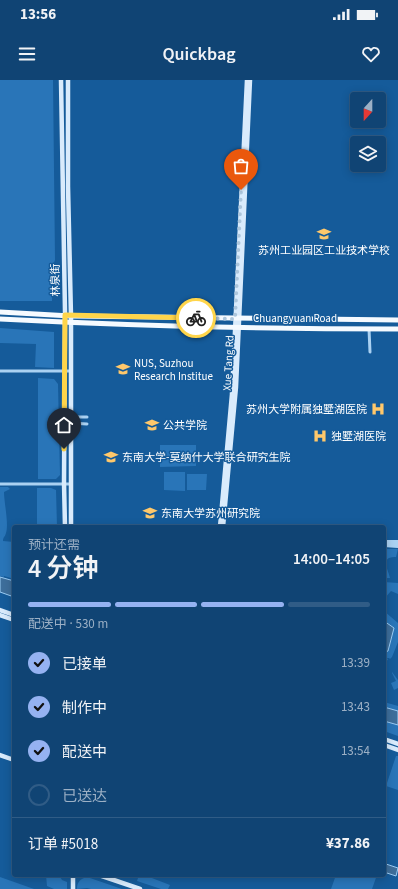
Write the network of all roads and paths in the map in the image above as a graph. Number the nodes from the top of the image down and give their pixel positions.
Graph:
1 (61, 80) edge
2 (68, 80) edge
3 (247, 80) edge
4 (250, 80) edge
5 (0, 312) edge
6 (65, 315) junction
7 (71, 316) junction
8 (0, 319) edge
9 (237, 319) junction
10 (398, 320) edge
11 (65, 322) junction
12 (71, 322) junction
13 (237, 328) junction
14 (369, 329) junction
15 (398, 329) edge
16 (370, 352) dead end
17 (0, 371) edge
18 (64, 371) junction
19 (70, 371) junction
20 (70, 417) junction
21 (87, 417) dead end
22 (70, 423) junction
23 (87, 424) dead end
24 (64, 483) junction
25 (0, 484) edge
26 (70, 484) junction
27 (65, 525) edge
28 (71, 525) edge
29 (220, 525) edge
30 (223, 525) edge
31 (386, 542) edge
32 (398, 542) edge
33 (386, 546) edge
34 (398, 546) edge
35 (0, 610) edge
36 (12, 614) edge
37 (0, 615) edge
38 (12, 619) edge
39 (386, 740) edge
40 (398, 744) edge
41 (386, 746) edge
42 (398, 750) edge
43 (0, 755) edge
44 (12, 759) edge
45 (73, 877) edge
46 (105, 877) edge
47 (73, 889) edge
48 (140, 889) edge

1 - 6 main road, 林泉街
2 - 7 main road, 林泉街
3 - 9 main road, Xue Tang Rd
4 - 9 main road, Xue Tang Rd
5 - 6 main road, Chuangyuan Road
6 - 7 main road, Chuangyuan Road
6 - 11 main road, 林泉街
7 - 9 main road, Chuangyuan Road
7 - 12 main road, 林泉街
8 - 11 main road, Chuangyuan Road
9 - 10 main road, Chuangyuan Road
9 - 13 main road, Xue Tang Rd
11 - 12 main road, Chuangyuan Road
11 - 18 main road, 林泉街
12 - 13 main road, Chuangyuan Road
12 - 19 main road, 林泉街
13 - 14 main road, Chuangyuan Road
13 - 29 main road, Xue Tang Rd
13 - 30 main road, Xue Tang Rd
14 - 15 main road, Chuangyuan Road
14 - 16 street
17 - 18 street
18 - 19 street
18 - 24 main road, 林泉街
19 - 20 main road, 林泉街
20 - 21 street
20 - 22 main road, 林泉街
22 - 23 street
22 - 26 main road, 林泉街
24 - 25 street
24 - 26 street
24 - 27 main road, 林泉街
26 - 28 main road, 林泉街
31 - 32 street
33 - 34 street
35 - 36 main road
37 - 38 main road
39 - 40 main road
41 - 42 main road
43 - 44 main road
45 - 47 main road
46 - 48 main road

